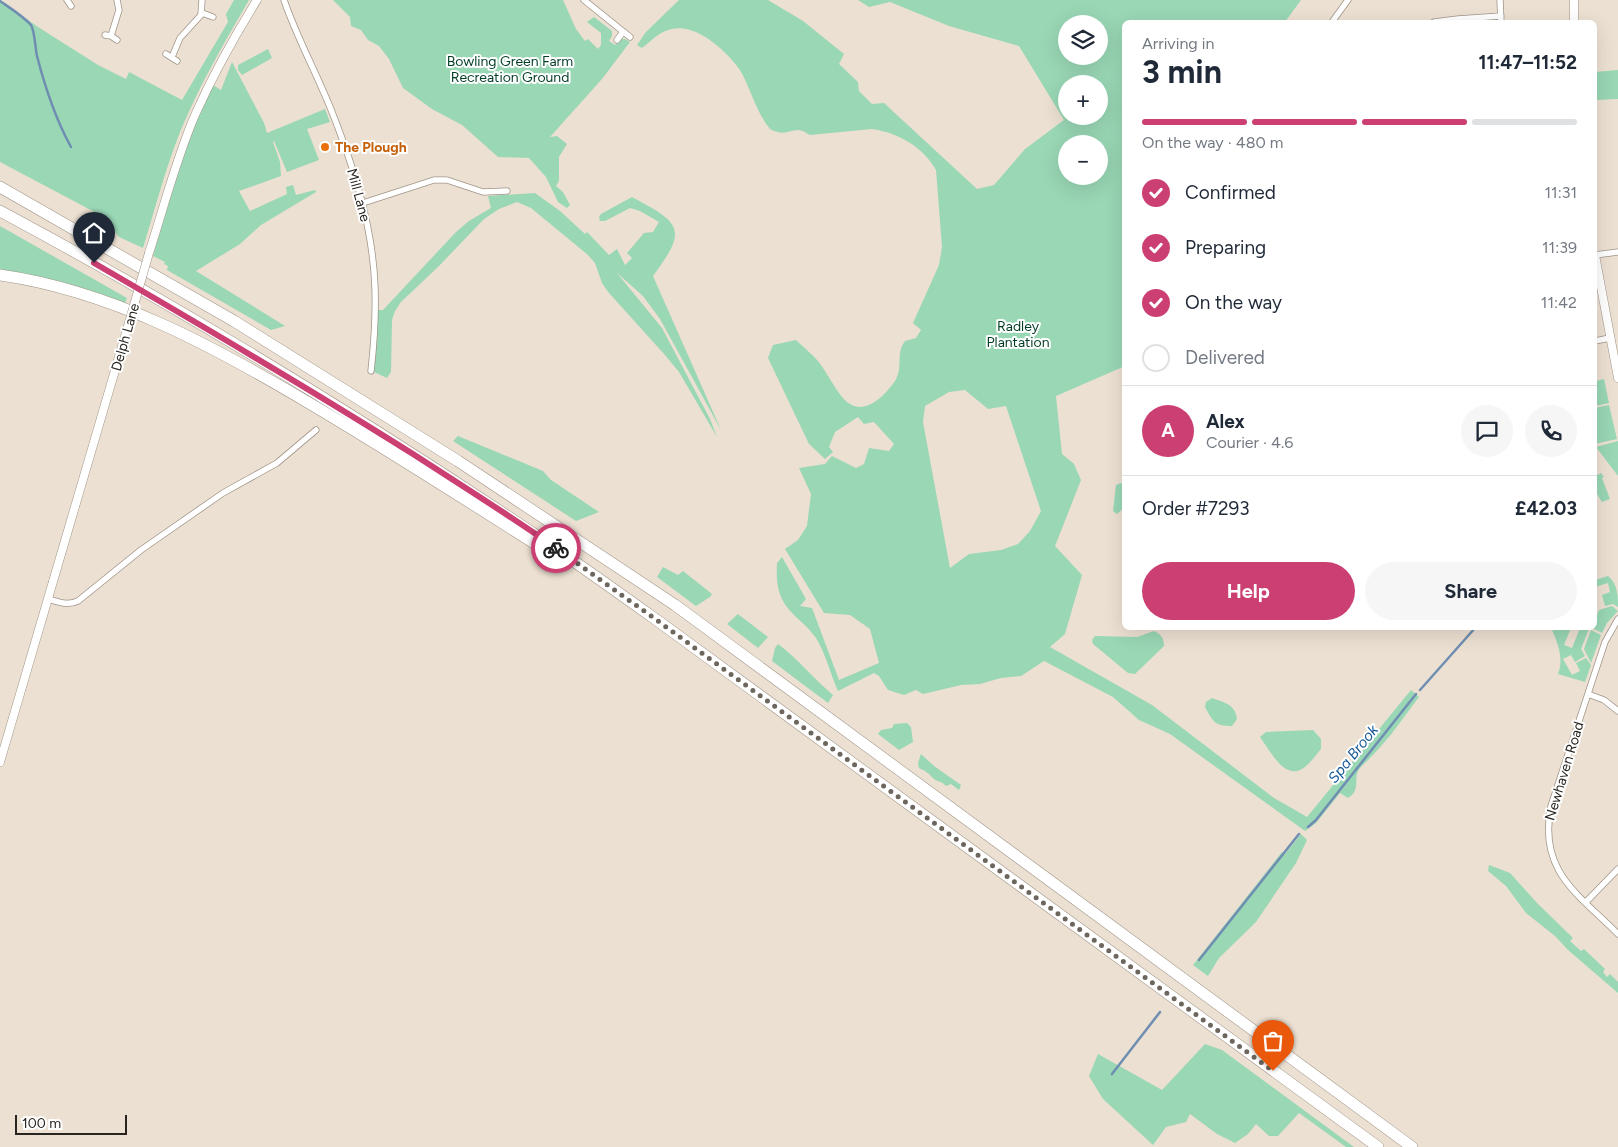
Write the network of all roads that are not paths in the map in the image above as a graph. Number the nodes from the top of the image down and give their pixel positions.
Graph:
1 (118, 0) edge
2 (202, 0) edge
3 (257, 0) edge
4 (284, 0) edge
5 (584, 0) edge
6 (1348, 0) edge
7 (1500, 0) edge
8 (1574, 0) edge
9 (202, 13) junction
10 (213, 17) dead end
11 (1501, 19) edge
12 (1333, 20) edge
13 (1450, 20) edge
14 (1574, 20) edge
15 (623, 32) junction
16 (111, 37) dead end
17 (630, 37) dead end
18 (617, 40) dead end
19 (171, 57) dead end
20 (0, 189) edge
21 (507, 191) dead end
22 (363, 203) junction
23 (0, 211) edge
24 (1618, 252) edge
25 (1597, 255) edge
26 (1597, 266) edge
27 (0, 275) edge
28 (1610, 338) junction
29 (1597, 341) edge
30 (371, 372) dead end
31 (1618, 378) edge
32 (316, 430) dead end
33 (48, 599) junction
34 (1618, 619) edge
35 (658, 621) junction
36 (1588, 694) junction
37 (1618, 711) edge
38 (0, 762) edge
39 (1618, 869) edge
40 (1586, 902) junction
41 (1618, 934) edge
42 (1410, 1145) edge
43 (1378, 1147) edge

1 - 16 street
2 - 9 street
3 - 33 street, Delph Lane, bridge
4 - 22 street, Mill Lane
5 - 15 street
6 - 12 street
7 - 11 street
8 - 14 street
9 - 10 street
9 - 19 street
11 - 13 street
15 - 17 street
15 - 18 street
20 - 42 highway
21 - 22 street
22 - 30 street, Mill Lane
23 - 35 highway
24 - 25 street
26 - 28 street
27 - 35 highway
28 - 29 street
28 - 31 street
32 - 33 street
33 - 38 street, Delph Lane
34 - 36 street, Newhaven Road
35 - 43 highway
36 - 37 street
36 - 40 street, Newhaven Road
39 - 40 street
40 - 41 street, Newhaven Road

